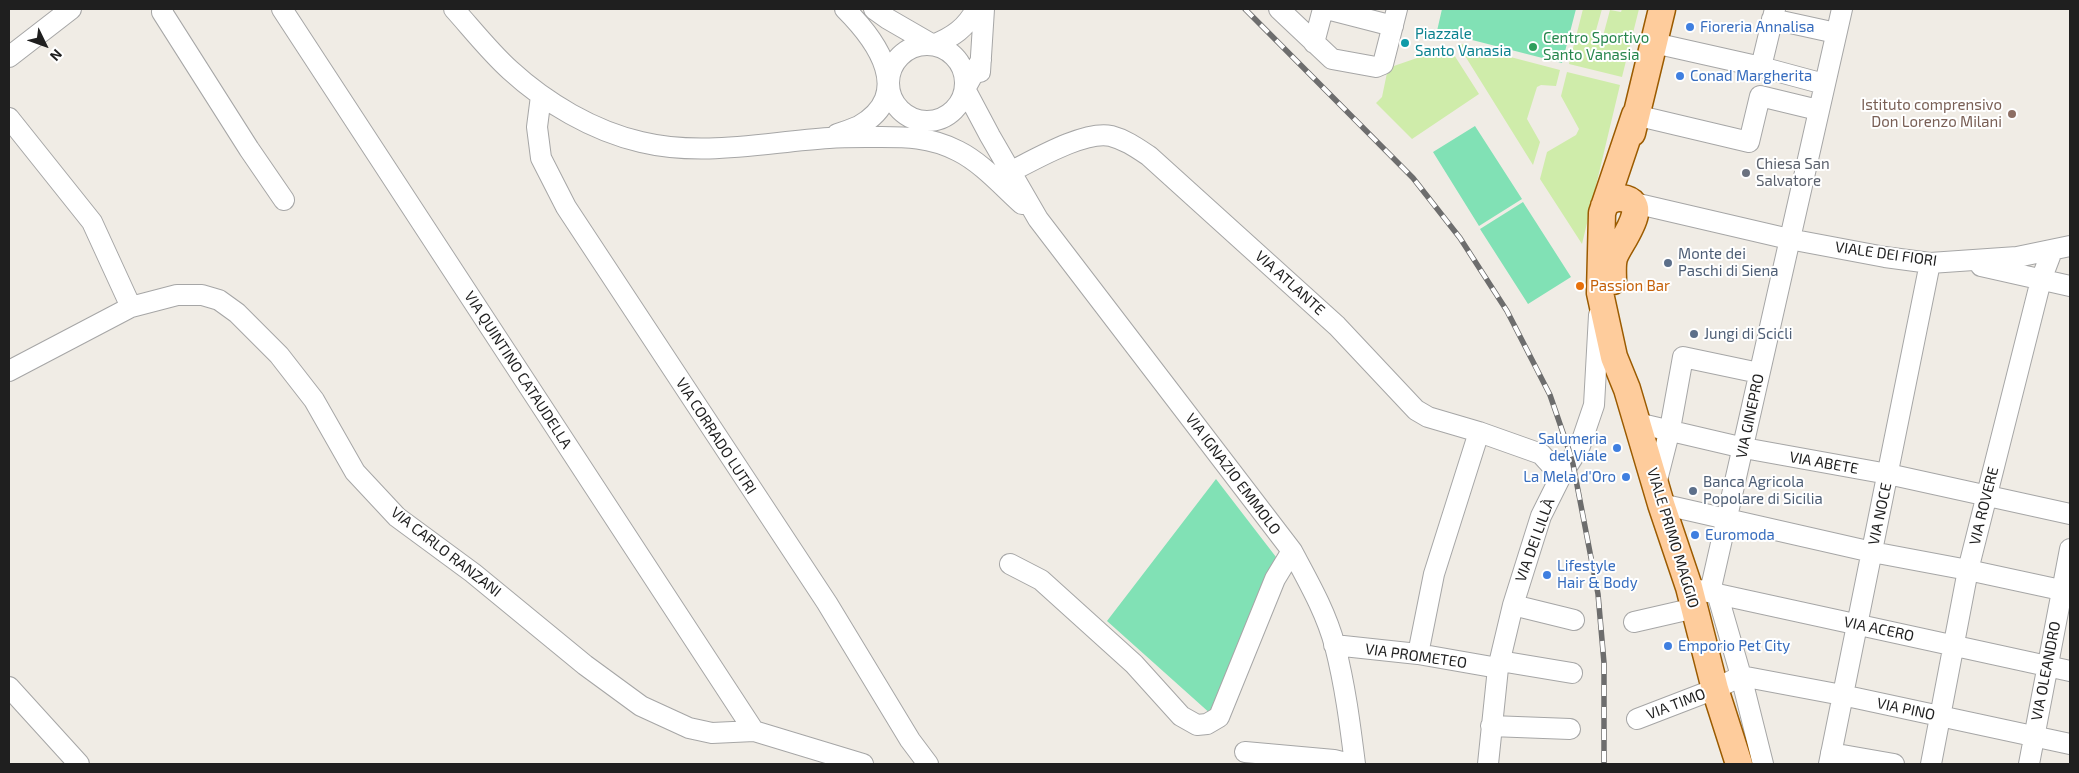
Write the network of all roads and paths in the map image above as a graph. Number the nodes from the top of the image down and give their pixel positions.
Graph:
1 (71, 9) edge
2 (163, 9) edge
3 (282, 9) edge
4 (454, 9) edge
5 (845, 9) edge
6 (874, 9) edge
7 (976, 9) edge
8 (984, 9) edge
9 (1279, 9) edge
10 (1325, 9) edge
11 (1662, 9) edge
12 (1842, 9) edge
13 (1774, 14) edge
14 (1392, 19) edge
15 (1836, 34) junction
16 (1314, 43) junction
17 (1654, 43) junction
18 (933, 45) junction
19 (9, 57) edge
20 (981, 60) junction
21 (1761, 67) junction
22 (1824, 84) junction
23 (889, 85) junction
24 (965, 89) junction
25 (541, 96) junction
26 (1818, 110) junction
27 (1635, 115) junction
28 (9, 118) edge
29 (925, 126) junction
30 (990, 136) junction
31 (829, 138) junction
32 (1010, 172) junction
33 (284, 200) dead end
34 (1621, 214) junction
35 (1038, 219) junction
36 (1789, 239) junction
37 (2065, 250) edge
38 (1962, 261) junction
39 (1930, 263) junction
40 (2042, 280) junction
41 (2070, 286) edge
42 (1600, 293) junction
43 (131, 307) junction
44 (9, 371) edge
45 (1759, 373) junction
46 (1627, 389) junction
47 (1594, 405) junction
48 (1637, 423) junction
49 (1670, 429) junction
50 (1479, 432) junction
51 (1744, 448) junction
52 (1888, 474) junction
53 (1561, 476) junction
54 (1658, 494) junction
55 (1985, 496) junction
56 (2070, 514) edge
57 (1726, 518) junction
58 (2070, 549) edge
59 (1292, 550) junction
60 (1872, 552) junction
61 (1010, 564) dead end
62 (1968, 570) junction
63 (2066, 592) edge
64 (1703, 595) junction
65 (1513, 605) junction
66 (1574, 620) dead end
67 (1634, 622) dead end
68 (1856, 624) junction
69 (1334, 645) junction
70 (1953, 645) junction
71 (1418, 654) junction
72 (1499, 665) junction
73 (2047, 667) junction
74 (2070, 671) edge
75 (1572, 673) dead end
76 (1741, 676) junction
77 (9, 688) edge
78 (1715, 689) junction
79 (1842, 695) junction
80 (1940, 716) junction
81 (1637, 719) dead end
82 (1491, 726) junction
83 (1570, 729) dead end
84 (754, 730) junction
85 (2034, 737) junction
86 (2070, 744) edge
87 (1245, 752) dead end
88 (1830, 758) edge
89 (79, 764) edge
90 (863, 764) edge
91 (928, 764) edge
92 (1350, 764) edge
93 (1354, 764) edge
94 (1488, 764) edge
95 (1721, 764) edge
96 (1739, 764) edge
97 (1764, 764) edge
98 (1894, 764) edge
99 (1931, 764) edge
100 (2029, 764) edge

1 - 19 street
2 - 33 street
3 - 84 street, VIA QUINTINO CATAUDELLA
4 - 25 street
5 - 23 street
6 - 18 street
7 - 18 street
8 - 20 street
9 - 16 street
10 - 14 street
10 - 16 street
11 - 17 main road
12 - 15 street, VIA GINEPRO
13 - 15 street
13 - 21 street
14 - 16 street
15 - 22 street, VIA GINEPRO
17 - 21 street
17 - 27 main road
18 - 23 street
18 - 24 street
20 - 24 street
20 - 30 street
21 - 22 street
22 - 26 street, VIA GINEPRO
23 - 29 street
23 - 31 street
24 - 29 street
24 - 30 street
25 - 31 street
25 - 91 street, VIA CORRADO LUTRI
26 - 27 street
26 - 36 street, VIA GINEPRO
27 - 34 main road
28 - 43 street
29 - 31 street
29 - 35 street
30 - 32 street
32 - 35 street
32 - 50 street, VIA ATLANTE
34 - 36 street, VIALE DEI FIORI
34 - 42 main road
34 - 46 main road
35 - 59 street, VIA IGNAZIO EMMOLO
36 - 39 street, VIALE DEI FIORI
36 - 45 street, VIA GINEPRO
37 - 38 street, VIALE DEI FIORI
37 - 40 street, VIA ROVERE
38 - 39 street, VIALE DEI FIORI
38 - 40 street
39 - 52 street, VIA NOCE
40 - 41 street
40 - 55 street, VIA ROVERE
42 - 46 main road
42 - 47 street, VIA DEI LILLÀ
43 - 44 street, VIA CARLO RANZANI
43 - 84 street, VIA CARLO RANZANI
45 - 49 street
45 - 51 street, VIA GINEPRO
46 - 47 street
46 - 48 main road, VIALE PRIMO MAGGIO
47 - 53 street, VIA DEI LILLÀ
48 - 49 street, VIA ABETE
48 - 54 main road, VIALE PRIMO MAGGIO
49 - 51 street, VIA ABETE
49 - 54 street
50 - 53 street, VIA ATLANTE
50 - 71 street
51 - 52 street, VIA ABETE
51 - 57 street, VIA GINEPRO
52 - 55 street, VIA ABETE
52 - 60 street, VIA NOCE
53 - 65 street, VIA DEI LILLÀ
54 - 57 street
54 - 64 main road, VIALE PRIMO MAGGIO
55 - 56 street, VIA ABETE
55 - 62 street, VIA ROVERE
57 - 60 street
57 - 64 street, VIA GINEPRO
58 - 63 street, VIA OLEANDRO
59 - 61 street
59 - 69 street, VIA IGNAZIO EMMOLO
60 - 62 street
60 - 68 street, VIA NOCE
62 - 63 street
62 - 70 street, VIA ROVERE
63 - 73 street, VIA OLEANDRO
64 - 67 street
64 - 68 street, VIA ACERO
64 - 76 street
64 - 78 main road, VIALE PRIMO MAGGIO
65 - 66 street
65 - 72 street, VIA DEI LILLÀ
68 - 70 street, VIA ACERO
68 - 79 street, VIA NOCE
69 - 71 street, VIA PROMETEO
69 - 93 street, VIA IGNAZIO EMMOLO
70 - 73 street, VIA ACERO
70 - 80 street, VIA ROVERE
71 - 72 street, VIA PROMETEO
72 - 75 street, VIA PROMETEO
72 - 82 street, VIA DEI LILLÀ
73 - 74 street, VIA ACERO
73 - 85 street, VIA OLEANDRO
76 - 78 street, VIA TIMO
76 - 79 street, VIA PINO
76 - 97 street
77 - 89 street
78 - 81 street, VIA TIMO
78 - 95 main road
78 - 96 main road
79 - 80 street, VIA PINO
79 - 88 street, VIA NOCE
80 - 85 street, VIA PINO
80 - 99 street, VIA ROVERE
82 - 83 street
82 - 94 street, VIA DEI LILLÀ
84 - 90 street, VIA CARLO RANZANI
85 - 86 street, VIA PINO
85 - 100 street, VIA OLEANDRO
87 - 92 street
88 - 98 street

